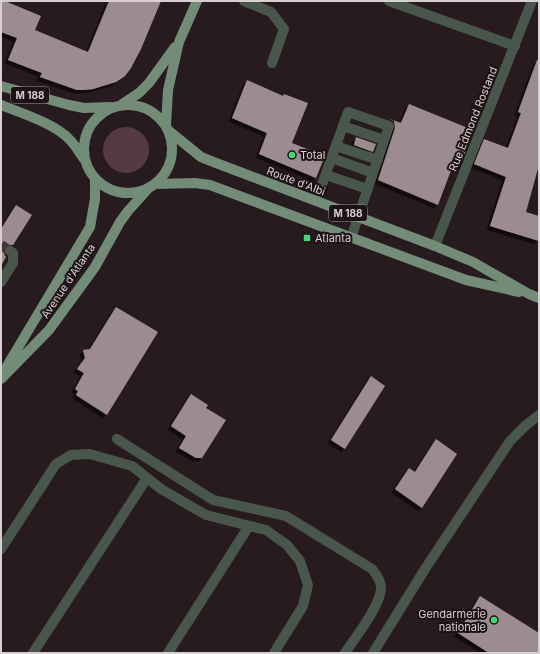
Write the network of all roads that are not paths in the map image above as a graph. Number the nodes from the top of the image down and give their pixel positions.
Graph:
1 (197, 1) edge
2 (244, 1) edge
3 (389, 1) edge
4 (532, 1) edge
5 (179, 42) junction
6 (514, 46) junction
7 (272, 63) dead end
8 (1, 86) edge
9 (1, 105) edge
10 (116, 106) junction
11 (343, 126) junction
12 (167, 128) junction
13 (384, 140) junction
14 (336, 146) junction
15 (332, 158) junction
16 (85, 160) junction
17 (378, 160) junction
18 (373, 172) junction
19 (326, 175) junction
20 (95, 179) junction
21 (152, 187) junction
22 (368, 189) junction
23 (316, 201) junction
24 (358, 217) junction
25 (351, 238) junction
26 (435, 246) junction
27 (10, 251) dead end
28 (1, 282) edge
29 (529, 294) junction
30 (539, 298) edge
31 (1, 376) edge
32 (1, 379) edge
33 (539, 415) edge
34 (117, 439) dead end
35 (147, 478) junction
36 (249, 526) junction
37 (1, 549) edge
38 (33, 653) edge
39 (168, 653) edge
40 (274, 653) edge
41 (345, 653) edge
42 (373, 653) edge

1 - 5 main road
2 - 7 street
3 - 6 street
4 - 6 street, Rue Edmond Rostand
5 - 10 main road
5 - 12 main road
6 - 26 street, Rue Edmond Rostand
8 - 10 main road, M 188
9 - 16 main road, M 188
10 - 12 main road
10 - 16 main road
11 - 13 street
11 - 13 street
11 - 14 street
12 - 21 main road
12 - 23 main road, Route d'Albi / M 188
13 - 17 street
14 - 15 street
14 - 17 street
15 - 18 street
15 - 19 street
16 - 20 main road
17 - 18 street
18 - 22 street
19 - 22 street
19 - 23 street
20 - 21 main road
20 - 31 main road, Avenue d'Atlanta
21 - 25 main road, Route d'Albi / M 188
21 - 32 main road, Avenue d'Atlanta
22 - 24 street
23 - 24 main road, Route d'Albi / M 188
24 - 25 street
24 - 26 main road, Route d'Albi / M 188
25 - 29 main road, Route d'Albi / M 188
26 - 29 main road, Route d'Albi / M 188
27 - 28 street
29 - 30 main road, Route d'Albi / M 188
33 - 42 street
34 - 41 street
35 - 36 street
35 - 37 street
35 - 38 street
36 - 39 street
36 - 40 street

